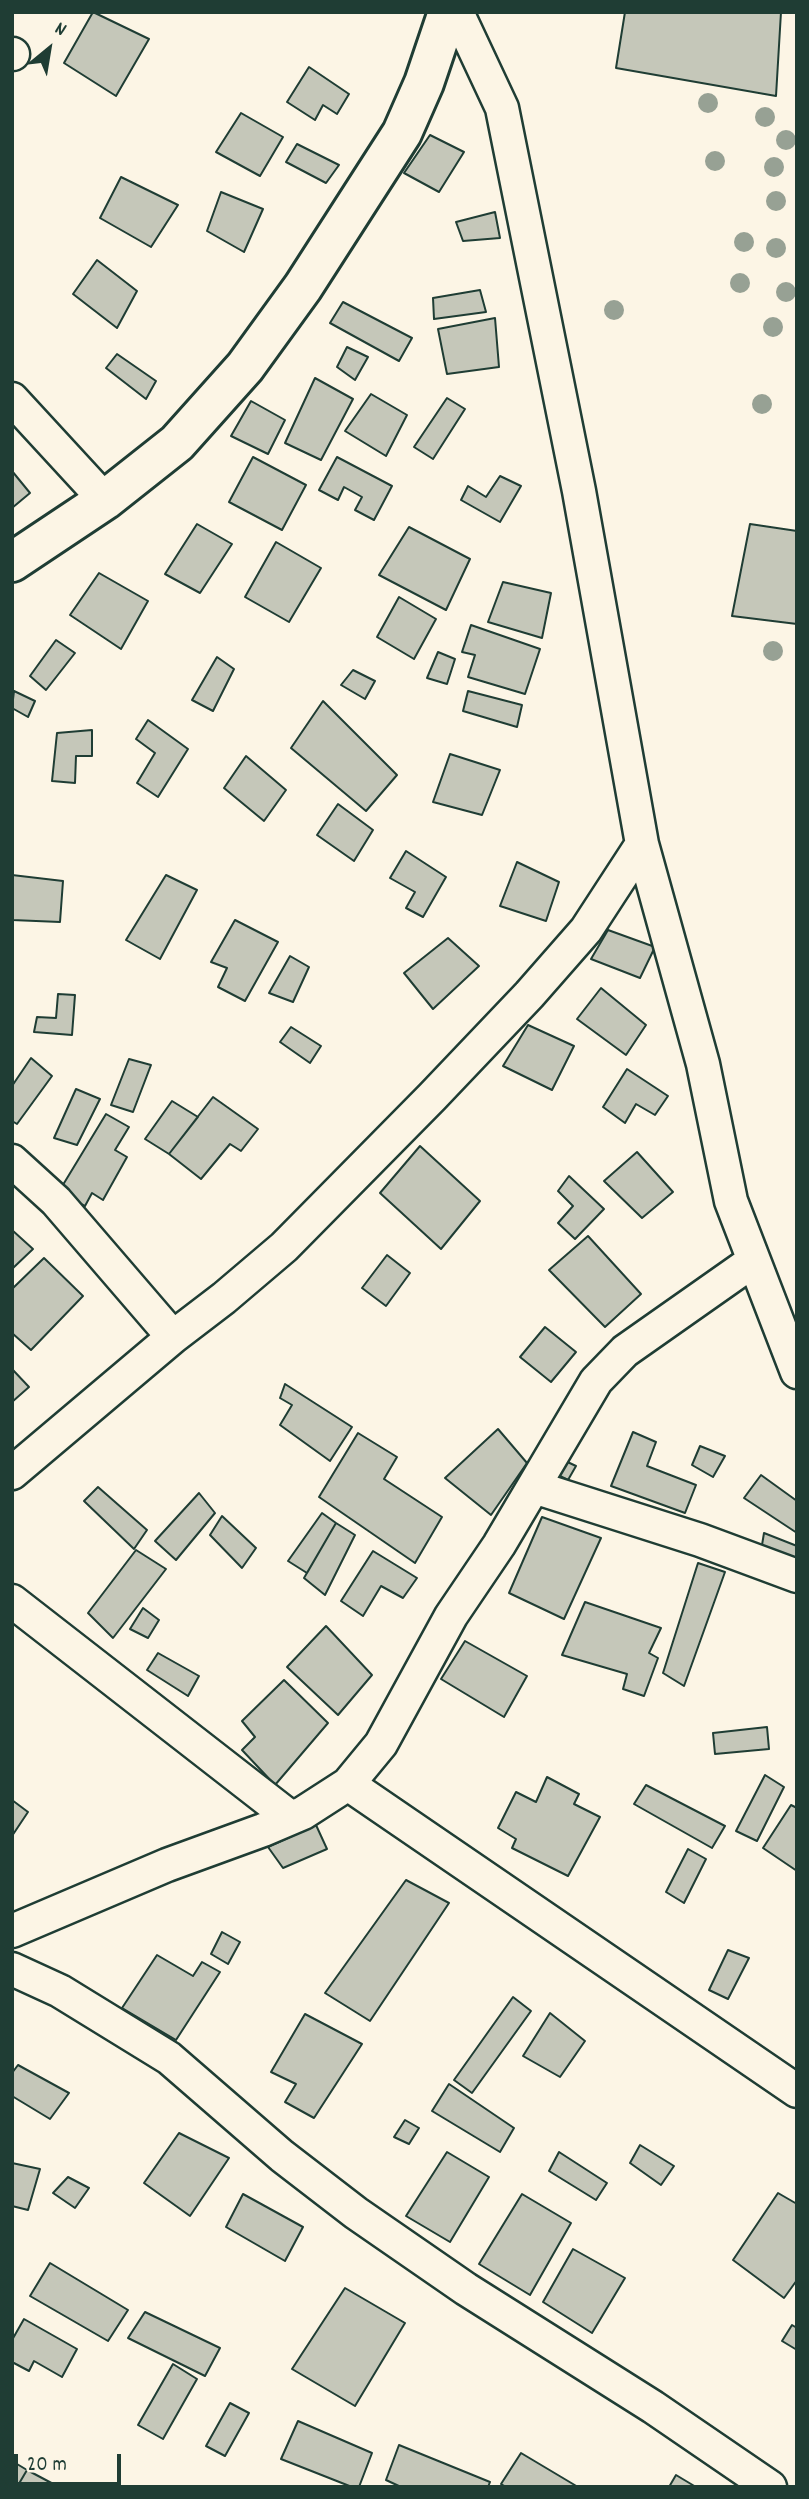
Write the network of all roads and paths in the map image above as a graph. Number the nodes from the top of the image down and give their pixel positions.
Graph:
1 (448, 12) edge
2 (457, 12) edge
3 (12, 399) edge
4 (105, 500) junction
5 (12, 562) edge
6 (642, 844) junction
7 (12, 1161) edge
8 (753, 1261) junction
9 (173, 1337) junction
10 (797, 1372) edge
11 (12, 1473) edge
12 (534, 1487) junction
13 (797, 1576) edge
14 (12, 1601) edge
15 (348, 1784) junction
16 (291, 1818) junction
17 (12, 1931) edge
18 (12, 1969) edge
19 (797, 2091) edge
20 (771, 2487) edge

1 - 4 street
2 - 6 street
3 - 4 street
4 - 5 street
6 - 8 street
6 - 9 street
7 - 9 street
8 - 10 street
8 - 12 street
9 - 11 street
12 - 13 street
12 - 15 street
14 - 16 street
15 - 16 street
15 - 19 street
16 - 17 street
18 - 20 street

